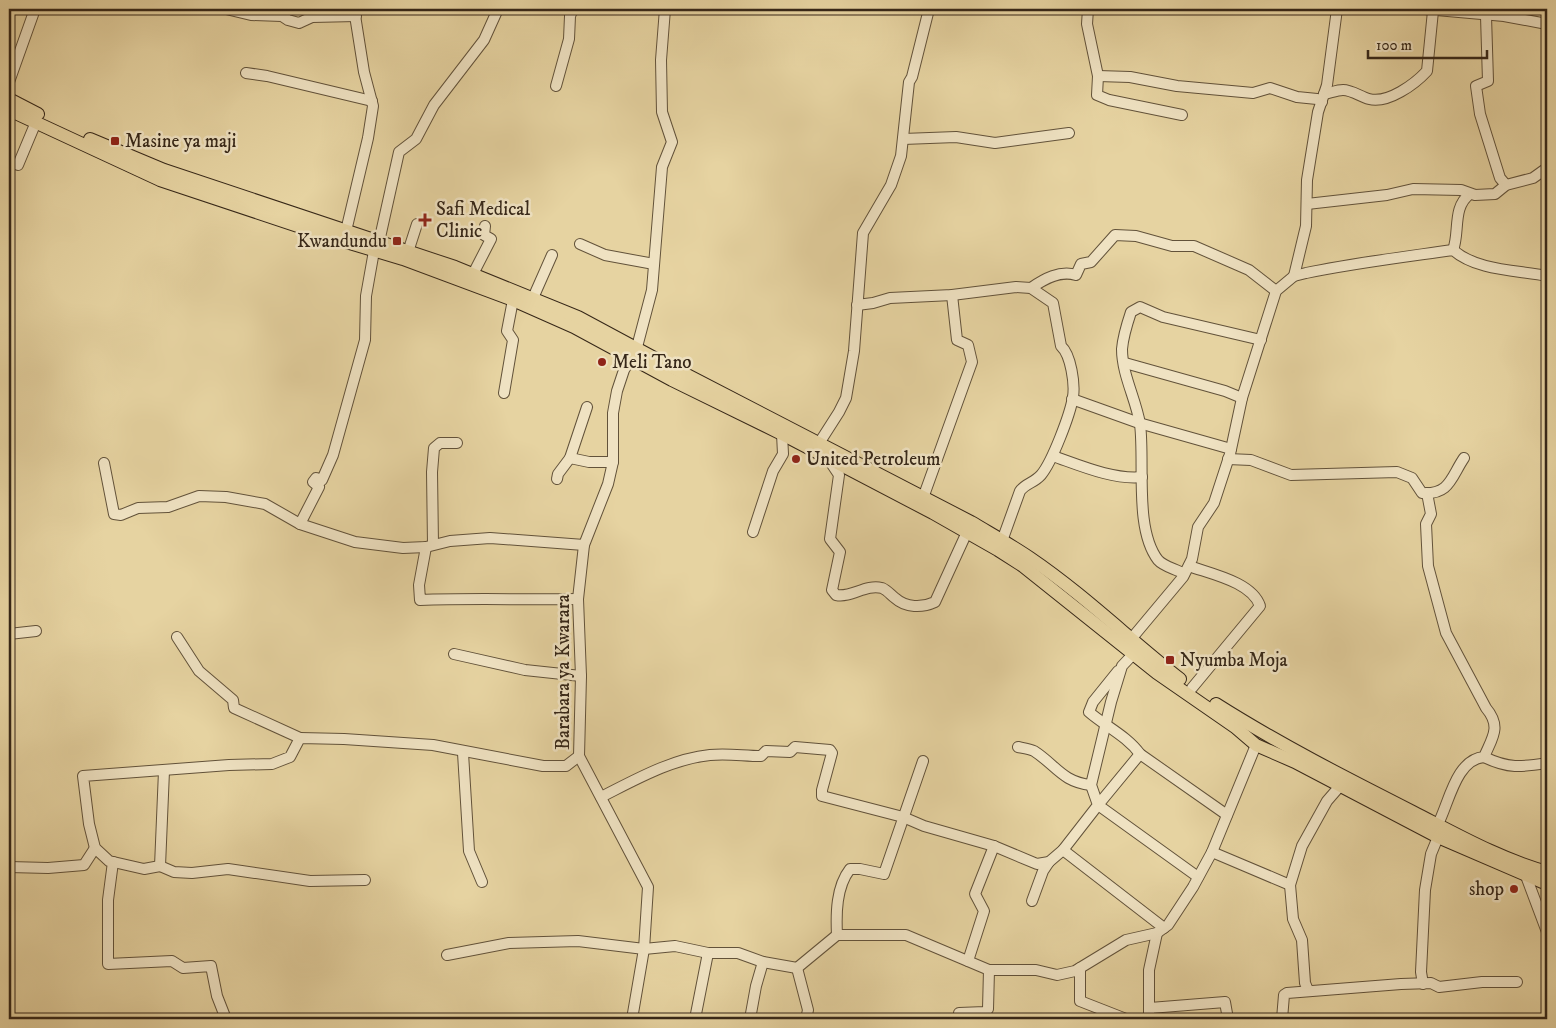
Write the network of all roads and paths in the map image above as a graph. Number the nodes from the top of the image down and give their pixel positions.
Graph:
1 (35, 9) edge
2 (226, 9) edge
3 (498, 9) edge
4 (573, 9) edge
5 (665, 9) edge
6 (929, 9) edge
7 (1088, 9) edge
8 (1337, 9) edge
9 (1429, 10) edge
10 (255, 12) edge
11 (355, 12) edge
12 (1486, 16) junction
13 (1547, 24) edge
14 (246, 73) dead end
15 (1098, 76) junction
16 (9, 82) edge
17 (556, 86) dead end
18 (1323, 98) junction
19 (9, 99) edge
20 (372, 101) junction
21 (9, 110) edge
22 (1182, 115) dead end
23 (36, 122) junction
24 (1069, 133) dead end
25 (903, 139) junction
26 (18, 165) dead end
27 (1547, 168) edge
28 (1506, 185) junction
29 (1470, 194) junction
30 (1307, 204) junction
31 (417, 224) dead end
32 (485, 226) dead end
33 (346, 231) junction
34 (580, 244) dead end
35 (376, 247) junction
36 (1453, 250) junction
37 (408, 252) junction
38 (552, 255) dead end
39 (654, 264) junction
40 (473, 274) junction
41 (1294, 276) junction
42 (1547, 276) edge
43 (1031, 288) junction
44 (1276, 292) junction
45 (952, 294) junction
46 (533, 298) junction
47 (512, 300) junction
48 (857, 305) junction
49 (556, 313) junction
50 (1261, 340) junction
51 (634, 352) junction
52 (1125, 363) junction
53 (504, 393) dead end
54 (1242, 398) junction
55 (1072, 399) junction
56 (587, 406) dead end
57 (1139, 423) junction
58 (782, 434) junction
59 (457, 443) dead end
60 (817, 448) junction
61 (1231, 448) junction
62 (1053, 456) junction
63 (570, 458) junction
64 (1464, 458) dead end
65 (828, 460) junction
66 (1228, 460) junction
67 (612, 462) junction
68 (104, 463) dead end
69 (1142, 477) junction
70 (557, 479) dead end
71 (1427, 494) junction
72 (923, 498) junction
73 (300, 524) junction
74 (753, 532) dead end
75 (967, 532) junction
76 (1002, 541) junction
77 (429, 545) junction
78 (584, 546) junction
79 (1187, 570) junction
80 (578, 598) junction
81 (36, 631) dead end
82 (9, 634) edge
83 (177, 637) dead end
84 (1136, 646) junction
85 (454, 654) dead end
86 (1122, 666) junction
87 (581, 676) junction
88 (1192, 688) junction
89 (1105, 726) junction
90 (300, 738) junction
91 (1256, 745) junction
92 (1018, 747) dead end
93 (463, 752) junction
94 (1140, 754) junction
95 (579, 756) junction
96 (1484, 757) junction
97 (923, 761) dead end
98 (1547, 763) edge
99 (164, 771) junction
100 (1091, 785) junction
101 (1340, 786) junction
102 (601, 797) junction
103 (1098, 805) junction
104 (1227, 815) junction
105 (903, 817) junction
106 (1438, 831) junction
107 (994, 846) junction
108 (95, 848) junction
109 (1062, 850) junction
110 (1212, 852) junction
111 (113, 862) junction
112 (1049, 862) junction
113 (160, 866) junction
114 (9, 867) edge
115 (1527, 871) junction
116 (1547, 872) edge
117 (1198, 877) junction
118 (365, 880) dead end
119 (482, 882) dead end
120 (1547, 884) edge
121 (1290, 885) junction
122 (1032, 901) dead end
123 (1161, 931) junction
124 (1547, 932) edge
125 (837, 935) junction
126 (644, 949) junction
127 (708, 953) junction
128 (446, 955) dead end
129 (968, 961) junction
130 (763, 962) junction
131 (797, 968) junction
132 (1080, 968) junction
133 (989, 970) junction
134 (1517, 982) dead end
135 (1423, 984) junction
136 (1308, 990) junction
137 (959, 1013) dead end
138 (1149, 1016) edge
139 (226, 1019) edge
140 (632, 1019) edge
141 (695, 1019) edge
142 (750, 1019) edge
143 (806, 1019) edge
144 (1126, 1019) edge
145 (1228, 1019) edge
146 (1282, 1019) edge

1 - 16 street
2 - 10 street
3 - 35 street
4 - 17 street
5 - 39 street, Barabara ya Kwarara
6 - 25 street
7 - 15 street
8 - 18 street
9 - 12 street
9 - 18 street
10 - 11 street
11 - 20 street
12 - 13 street
12 - 28 street
14 - 20 street
15 - 18 street
15 - 22 street
18 - 30 street
19 - 33 main road
20 - 33 street
21 - 23 main road
23 - 26 street
23 - 35 main road
24 - 25 street
25 - 48 street
27 - 28 street
28 - 29 street
29 - 30 street
29 - 36 street
30 - 41 street
31 - 37 street
32 - 40 street
33 - 35 main road
34 - 39 street
35 - 37 main road
35 - 47 main road
35 - 73 street
36 - 41 street
36 - 42 street
37 - 40 main road
38 - 46 street
39 - 51 street, Barabara ya Kwarara
40 - 46 main road
41 - 44 street
43 - 44 street
43 - 45 street
43 - 55 street
44 - 50 street
45 - 48 street
45 - 72 street
46 - 49 main road
47 - 49 main road
47 - 53 street
48 - 60 street
49 - 51 main road
50 - 52 street
50 - 54 street
51 - 58 main road
51 - 60 main road
51 - 67 street, Barabara ya Kwarara
52 - 54 street
52 - 57 street
54 - 61 street
55 - 57 street
55 - 62 street
56 - 63 street
57 - 61 street
57 - 69 street
58 - 60 main road
58 - 74 street
59 - 77 street
60 - 65 main road
60 - 72 main road
61 - 66 street
62 - 69 street
62 - 76 street
63 - 67 street
63 - 70 street
64 - 71 street
65 - 75 main road
65 - 75 street
66 - 71 street
66 - 79 street
67 - 78 street, Barabara ya Kwarara
68 - 73 street
69 - 79 street
71 - 96 street
72 - 76 main road
73 - 77 street
75 - 84 main road
76 - 84 main road
77 - 78 street
77 - 80 street
78 - 80 street, Barabara ya Kwarara
79 - 84 street
79 - 88 street
80 - 87 street, Barabara ya Kwarara
81 - 82 street
83 - 90 street
84 - 86 street
84 - 88 main road
84 - 91 main road
85 - 87 street
86 - 89 street
86 - 89 street
87 - 95 street, Barabara ya Kwarara
88 - 106 main road
89 - 94 street
89 - 100 street
90 - 93 street
90 - 99 street
91 - 101 main road
91 - 104 street
92 - 100 street
93 - 95 street
93 - 119 street
94 - 103 street
94 - 104 street
95 - 102 street, Barabara ya Kwarara
96 - 98 street
96 - 106 street
97 - 105 street
99 - 108 street
99 - 113 street
100 - 103 street
101 - 106 main road
101 - 121 street
102 - 105 street
102 - 126 street, Barabara ya Kwarara
103 - 109 street
103 - 117 street
104 - 110 street
105 - 107 street
105 - 125 street
106 - 115 main road
106 - 135 street
107 - 112 street
107 - 129 street
108 - 111 street
108 - 114 street
109 - 112 street
109 - 123 street
110 - 117 street
110 - 121 street
111 - 113 street
111 - 139 street
112 - 122 street
113 - 118 street
115 - 116 main road
115 - 120 main road
115 - 124 street
117 - 123 street
121 - 136 street
123 - 132 street
123 - 138 street
125 - 129 street
125 - 131 street
126 - 127 street
126 - 128 street
126 - 140 street, Barabara ya Kwarara
127 - 130 street
127 - 141 street
129 - 133 street
130 - 131 street
130 - 142 street
131 - 143 street
132 - 133 street
132 - 144 street
133 - 137 street
134 - 135 street
135 - 136 street
136 - 146 street
138 - 145 street

